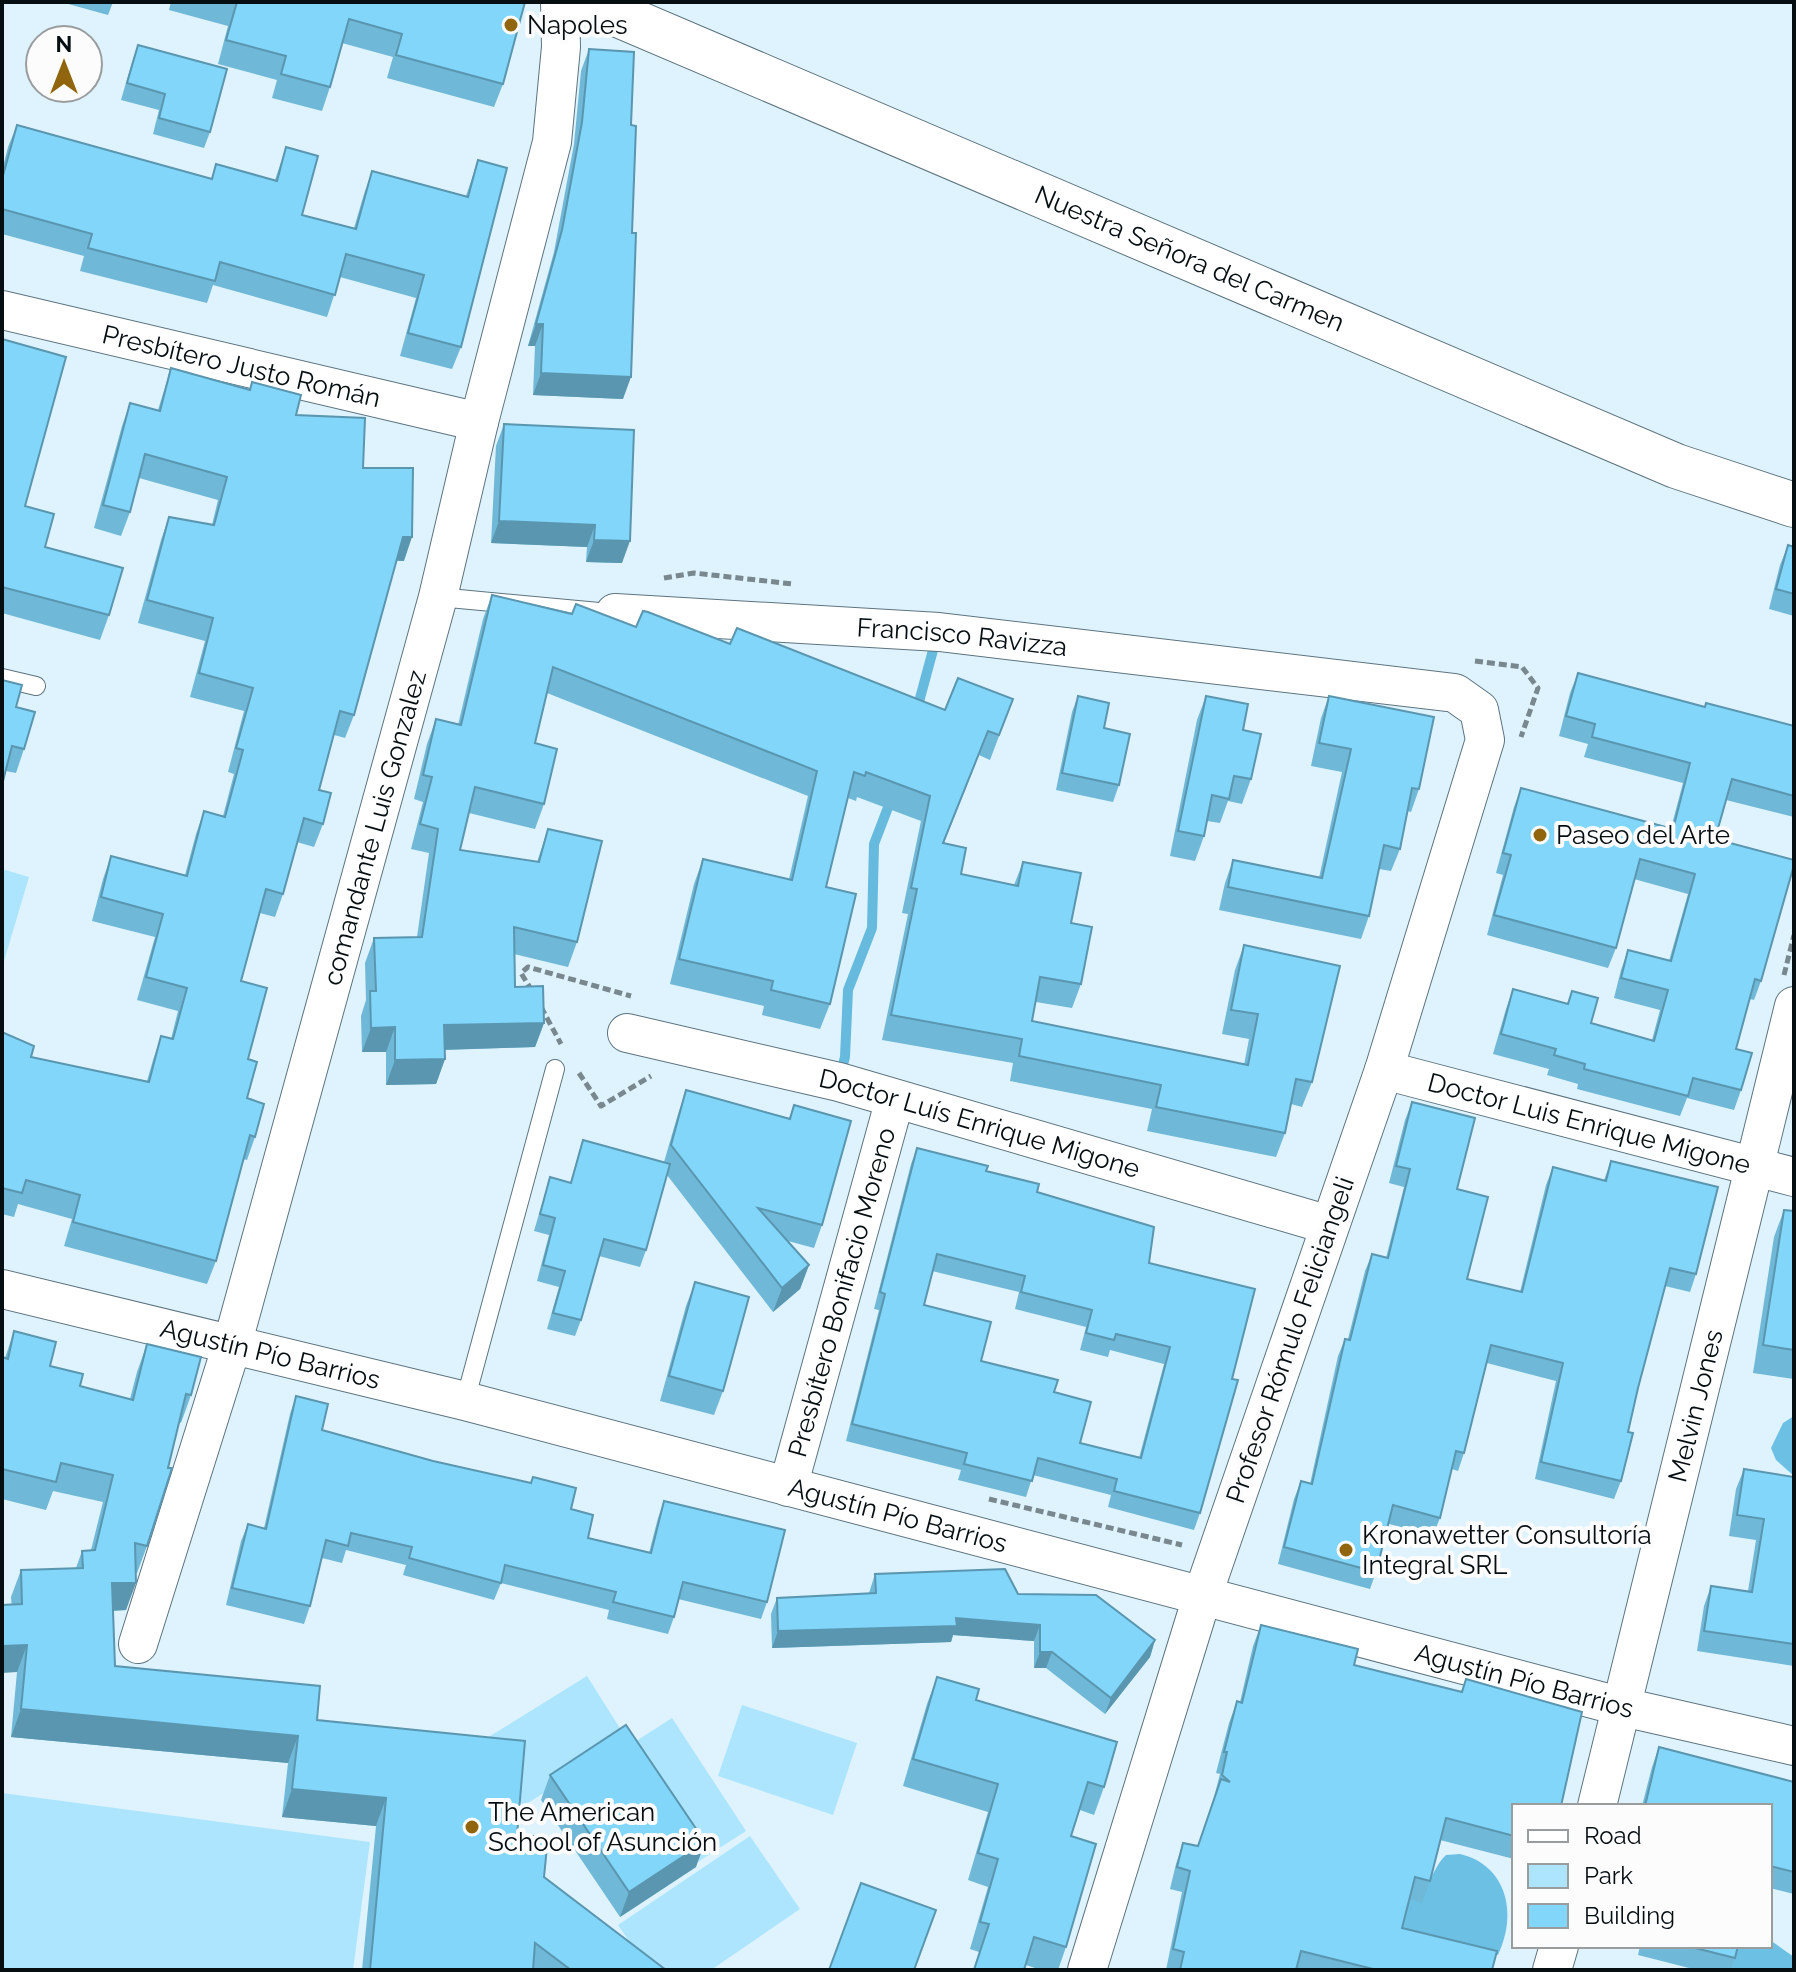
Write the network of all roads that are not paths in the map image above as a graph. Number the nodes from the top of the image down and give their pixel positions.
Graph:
1 (560, 2) edge
2 (588, 2) edge
3 (2, 310) edge
4 (479, 422) junction
5 (1794, 505) edge
6 (438, 597) junction
7 (615, 613) joint
8 (2, 678) edge
9 (36, 686) dead end
10 (1479, 710) joint
11 (1794, 1006) edge
12 (627, 1033) dead end
13 (563, 1065) road end
14 (1384, 1070) junction
15 (895, 1099) junction
16 (1752, 1168) junction
17 (1794, 1177) edge
18 (1329, 1225) junction
19 (2, 1289) edge
20 (232, 1345) junction
21 (465, 1401) junction
22 (788, 1487) junction
23 (1202, 1597) junction
24 (138, 1644) dead end
25 (1623, 1707) junction
26 (1794, 1746) edge
27 (1598, 1804) edge
28 (1558, 1948) edge
29 (1087, 1970) edge
30 (1552, 1970) edge

1 - 4 street, comandante Luis Gonzalez
2 - 5 street, Nuestra Señora del Carmen
3 - 4 street, Presbítero Justo Román
4 - 6 street, comandante Luis Gonzalez
6 - 7 lane, Francisco Ravizza
6 - 20 street, comandante Luis Gonzalez
7 - 10 street, Francisco Ravizza
8 - 9 lane
10 - 14 street, Profesor Rómulo Feliciangeli
11 - 16 street, Melvin Jones
12 - 15 street, Doctor Luís Enrique Migone
13 - 21 lane
14 - 16 street, Doctor Luis Enrique Migone
14 - 18 street, Profesor Rómulo Feliciangeli
15 - 18 street, Doctor Luís Enrique Migone
15 - 22 street, Presbítero Bonifacio Moreno
16 - 17 street, Doctor Luis Enrique Migone
16 - 25 street, Melvin Jones
18 - 23 street, Profesor Rómulo Feliciangeli
19 - 20 street, Agustín Pío Barrios
20 - 21 street, Agustín Pío Barrios
20 - 24 street, comandante Luis Gonzalez
21 - 22 street, Agustín Pío Barrios
22 - 23 street, Agustín Pío Barrios
23 - 25 street, Agustín Pío Barrios
23 - 29 street, Profesor Rómulo Feliciangeli
25 - 26 street, Agustín Pío Barrios
25 - 27 street, Melvin Jones
28 - 30 street

